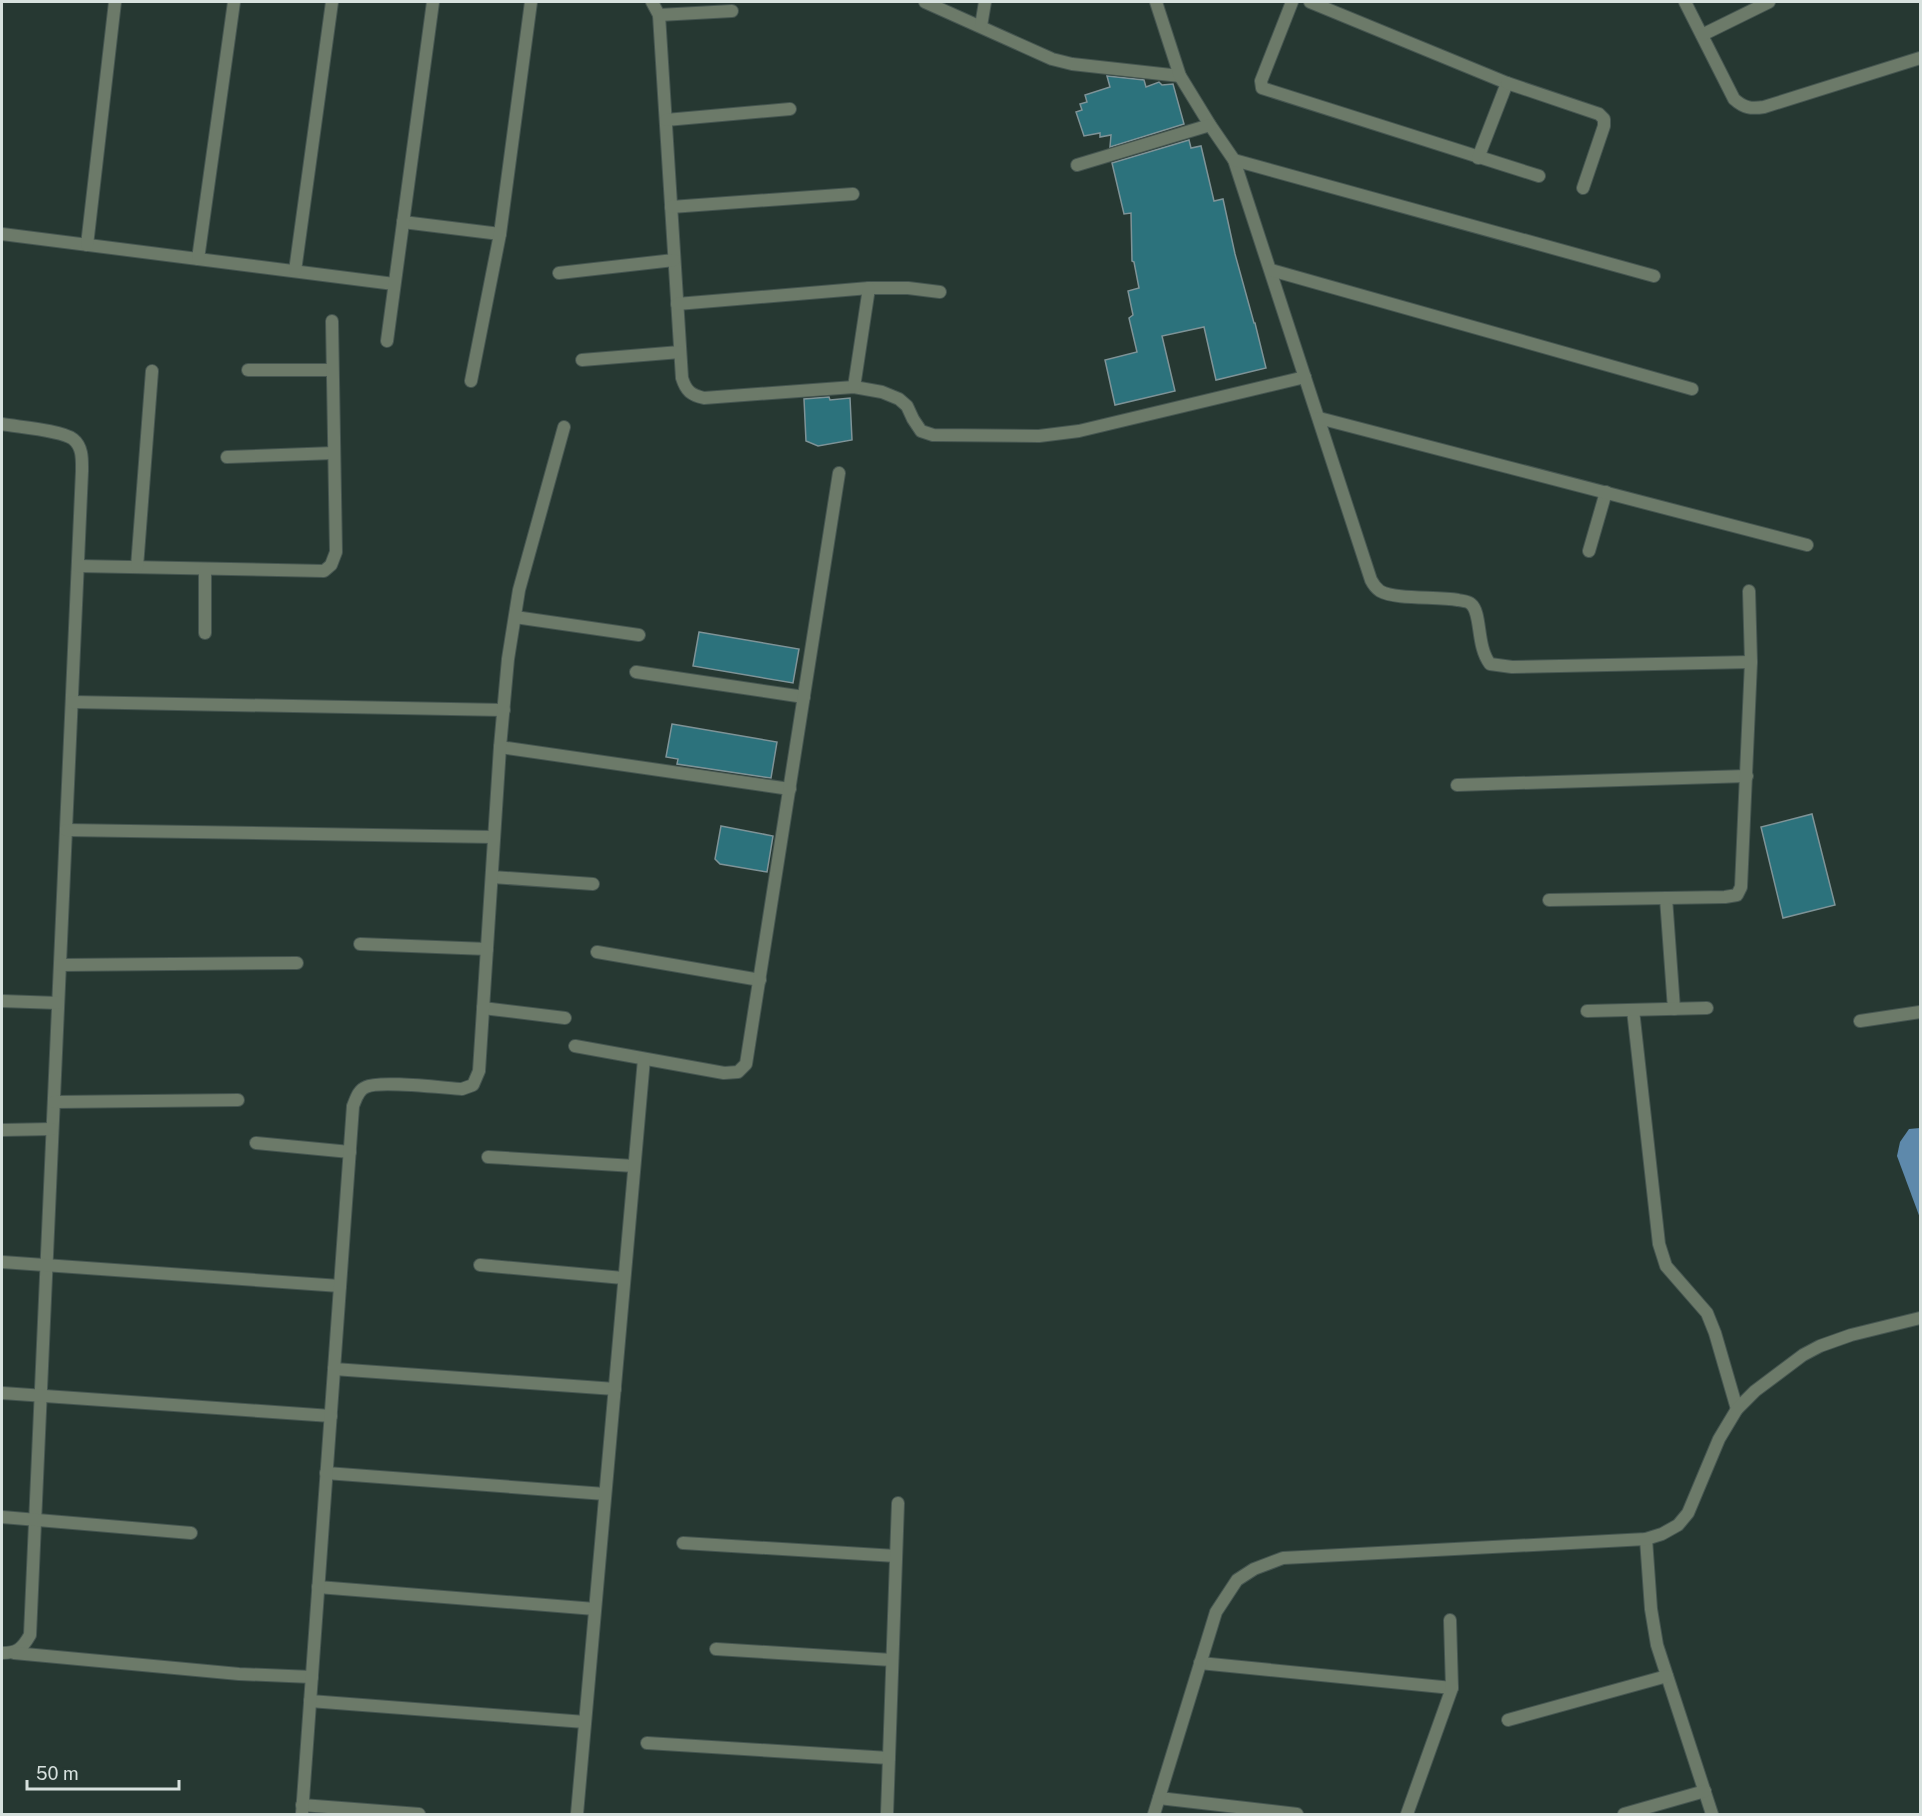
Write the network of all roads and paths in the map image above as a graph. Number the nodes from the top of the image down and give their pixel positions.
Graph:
1 (115, 2) edge
2 (234, 2) edge
3 (332, 2) edge
4 (434, 2) edge
5 (531, 2) edge
6 (652, 2) edge
7 (925, 2) edge
8 (984, 2) edge
9 (1156, 2) edge
10 (1292, 2) edge
11 (1310, 2) edge
12 (1685, 2) edge
13 (1769, 2) edge
14 (732, 11) dead end
15 (659, 15) junction
16 (981, 26) junction
17 (1702, 35) junction
18 (1920, 58) edge
19 (1180, 76) junction
20 (1507, 83) junction
21 (790, 108) dead end
22 (666, 120) junction
23 (1210, 125) junction
24 (1478, 158) junction
25 (1234, 160) junction
26 (1077, 165) dead end
27 (1539, 176) dead end
28 (1583, 188) dead end
29 (853, 194) dead end
30 (671, 207) junction
31 (403, 222) junction
32 (2, 234) edge
33 (500, 234) junction
34 (87, 245) junction
35 (198, 259) junction
36 (675, 260) junction
37 (1271, 270) junction
38 (295, 271) junction
39 (558, 273) dead end
40 (1654, 276) dead end
41 (394, 284) junction
42 (868, 288) junction
43 (940, 292) dead end
44 (677, 304) junction
45 (332, 321) dead end
46 (387, 341) dead end
47 (680, 352) junction
48 (582, 360) dead end
49 (248, 370) dead end
50 (332, 370) junction
51 (152, 371) dead end
52 (1305, 377) junction
53 (471, 381) dead end
54 (854, 387) junction
55 (1692, 389) dead end
56 (1319, 418) junction
57 (2, 423) edge
58 (564, 427) dead end
59 (334, 453) junction
60 (227, 457) dead end
61 (839, 473) dead end
62 (1606, 492) junction
63 (1807, 545) dead end
64 (1590, 551) dead end
65 (78, 566) junction
66 (137, 567) junction
67 (205, 569) junction
68 (1749, 591) dead end
69 (514, 617) junction
70 (206, 633) dead end
71 (639, 635) dead end
72 (1751, 662) junction
73 (636, 672) dead end
74 (804, 697) junction
75 (72, 702) junction
76 (504, 710) junction
77 (500, 747) junction
78 (1747, 776) junction
79 (1456, 785) dead end
80 (790, 789) junction
81 (66, 830) junction
82 (494, 837) junction
83 (492, 877) junction
84 (593, 885) dead end
85 (1666, 898) junction
86 (1549, 900) dead end
87 (360, 944) dead end
88 (487, 950) junction
89 (597, 951) dead end
90 (297, 963) dead end
91 (60, 965) junction
92 (760, 980) junction
93 (2, 1002) edge
94 (58, 1003) junction
95 (483, 1008) junction
96 (1707, 1008) dead end
97 (1674, 1009) junction
98 (1633, 1010) junction
99 (1587, 1011) dead end
100 (1920, 1012) edge
101 (565, 1018) dead end
102 (1860, 1021) dead end
103 (575, 1046) dead end
104 (644, 1059) junction
105 (238, 1100) dead end
106 (54, 1102) junction
107 (52, 1129) junction
108 (2, 1130) edge
109 (255, 1143) dead end
110 (350, 1152) junction
111 (488, 1157) dead end
112 (634, 1166) junction
113 (2, 1262) edge
114 (46, 1264) junction
115 (480, 1265) dead end
116 (623, 1278) junction
117 (340, 1286) junction
118 (1920, 1318) edge
119 (334, 1370) junction
120 (615, 1389) junction
121 (2, 1393) edge
122 (40, 1396) junction
123 (1737, 1409) junction
124 (331, 1416) junction
125 (326, 1473) junction
126 (605, 1494) junction
127 (898, 1503) dead end
128 (2, 1517) edge
129 (35, 1519) junction
130 (191, 1533) dead end
131 (1646, 1539) junction
132 (683, 1543) dead end
133 (896, 1556) junction
134 (318, 1587) junction
135 (595, 1610) junction
136 (1450, 1620) dead end
137 (716, 1649) dead end
138 (8, 1653) edge
139 (892, 1660) junction
140 (1200, 1663) junction
141 (1667, 1676) junction
142 (312, 1677) junction
143 (1452, 1688) junction
144 (310, 1701) junction
145 (1508, 1720) dead end
146 (585, 1722) junction
147 (647, 1743) dead end
148 (889, 1758) junction
149 (1706, 1791) junction
150 (1159, 1798) junction
151 (302, 1810) edge
152 (419, 1815) edge
153 (577, 1815) edge
154 (887, 1815) edge
155 (1154, 1815) edge
156 (1297, 1815) edge
157 (1407, 1815) edge
158 (1624, 1815) edge
159 (1712, 1815) edge

1 - 34 street
2 - 35 street
3 - 38 street
4 - 31 street
5 - 33 street
6 - 15 street
7 - 16 street
8 - 16 street
9 - 19 street
10 - 24 street
11 - 20 street
12 - 17 street
13 - 17 street
14 - 15 street
15 - 22 street
16 - 19 street
17 - 18 street
19 - 23 street
20 - 24 street
20 - 28 street
21 - 22 street
22 - 30 street
23 - 25 street
23 - 26 street
24 - 27 street
25 - 37 street
25 - 40 street
29 - 30 street
30 - 36 street
31 - 33 street
31 - 41 street
32 - 34 street
33 - 53 street
34 - 35 street
35 - 38 street
36 - 39 street
36 - 44 street
37 - 52 street
37 - 55 street
38 - 41 street
41 - 46 street
42 - 43 street
42 - 44 street
42 - 54 street
44 - 47 street
45 - 50 street
47 - 48 street
47 - 54 street
49 - 50 street
50 - 59 street
51 - 66 street
52 - 54 street
52 - 56 street
56 - 62 street
56 - 72 street
57 - 65 street
58 - 69 street
59 - 60 street
59 - 67 street
61 - 74 street
62 - 63 street
62 - 64 street
65 - 66 street
65 - 75 street
66 - 67 street
67 - 70 street
68 - 72 street
69 - 71 street
69 - 76 street
72 - 78 street
73 - 74 street
74 - 80 street
75 - 76 street
75 - 81 street
76 - 77 street
77 - 80 street
77 - 82 street
78 - 79 street
78 - 85 street
80 - 92 street
81 - 82 street
81 - 91 street
82 - 83 street
83 - 84 street
83 - 88 street
85 - 86 street
85 - 97 street
87 - 88 street
88 - 95 street
89 - 92 street
90 - 91 street
91 - 94 street
92 - 104 street
93 - 94 street
94 - 106 street
95 - 101 street
95 - 110 street
96 - 97 street
97 - 98 street
98 - 99 street
98 - 123 street
100 - 102 street
103 - 104 street
104 - 112 street
105 - 106 street
106 - 107 street
107 - 108 street
107 - 114 street
109 - 110 street
110 - 117 street
111 - 112 street
112 - 116 street
113 - 114 street
114 - 117 street
114 - 122 street
115 - 116 street
116 - 120 street
117 - 119 street
118 - 123 street
119 - 120 street
119 - 124 street
120 - 126 street
121 - 122 street
122 - 124 street
122 - 129 street
123 - 131 street
124 - 125 street
125 - 126 street
125 - 134 street
126 - 135 street
127 - 133 street
128 - 129 street
129 - 130 street
129 - 138 street
131 - 140 street
131 - 141 street
132 - 133 street
133 - 139 street
134 - 135 street
134 - 142 street
135 - 146 street
136 - 143 street
137 - 139 street
138 - 142 street
139 - 148 street
140 - 143 street
140 - 150 street
141 - 145 street
141 - 149 street
142 - 144 street
143 - 157 street
144 - 146 street
144 - 151 street
146 - 153 street
147 - 148 street
148 - 154 street
149 - 158 street
149 - 159 street
150 - 155 street
150 - 156 street
151 - 152 street

